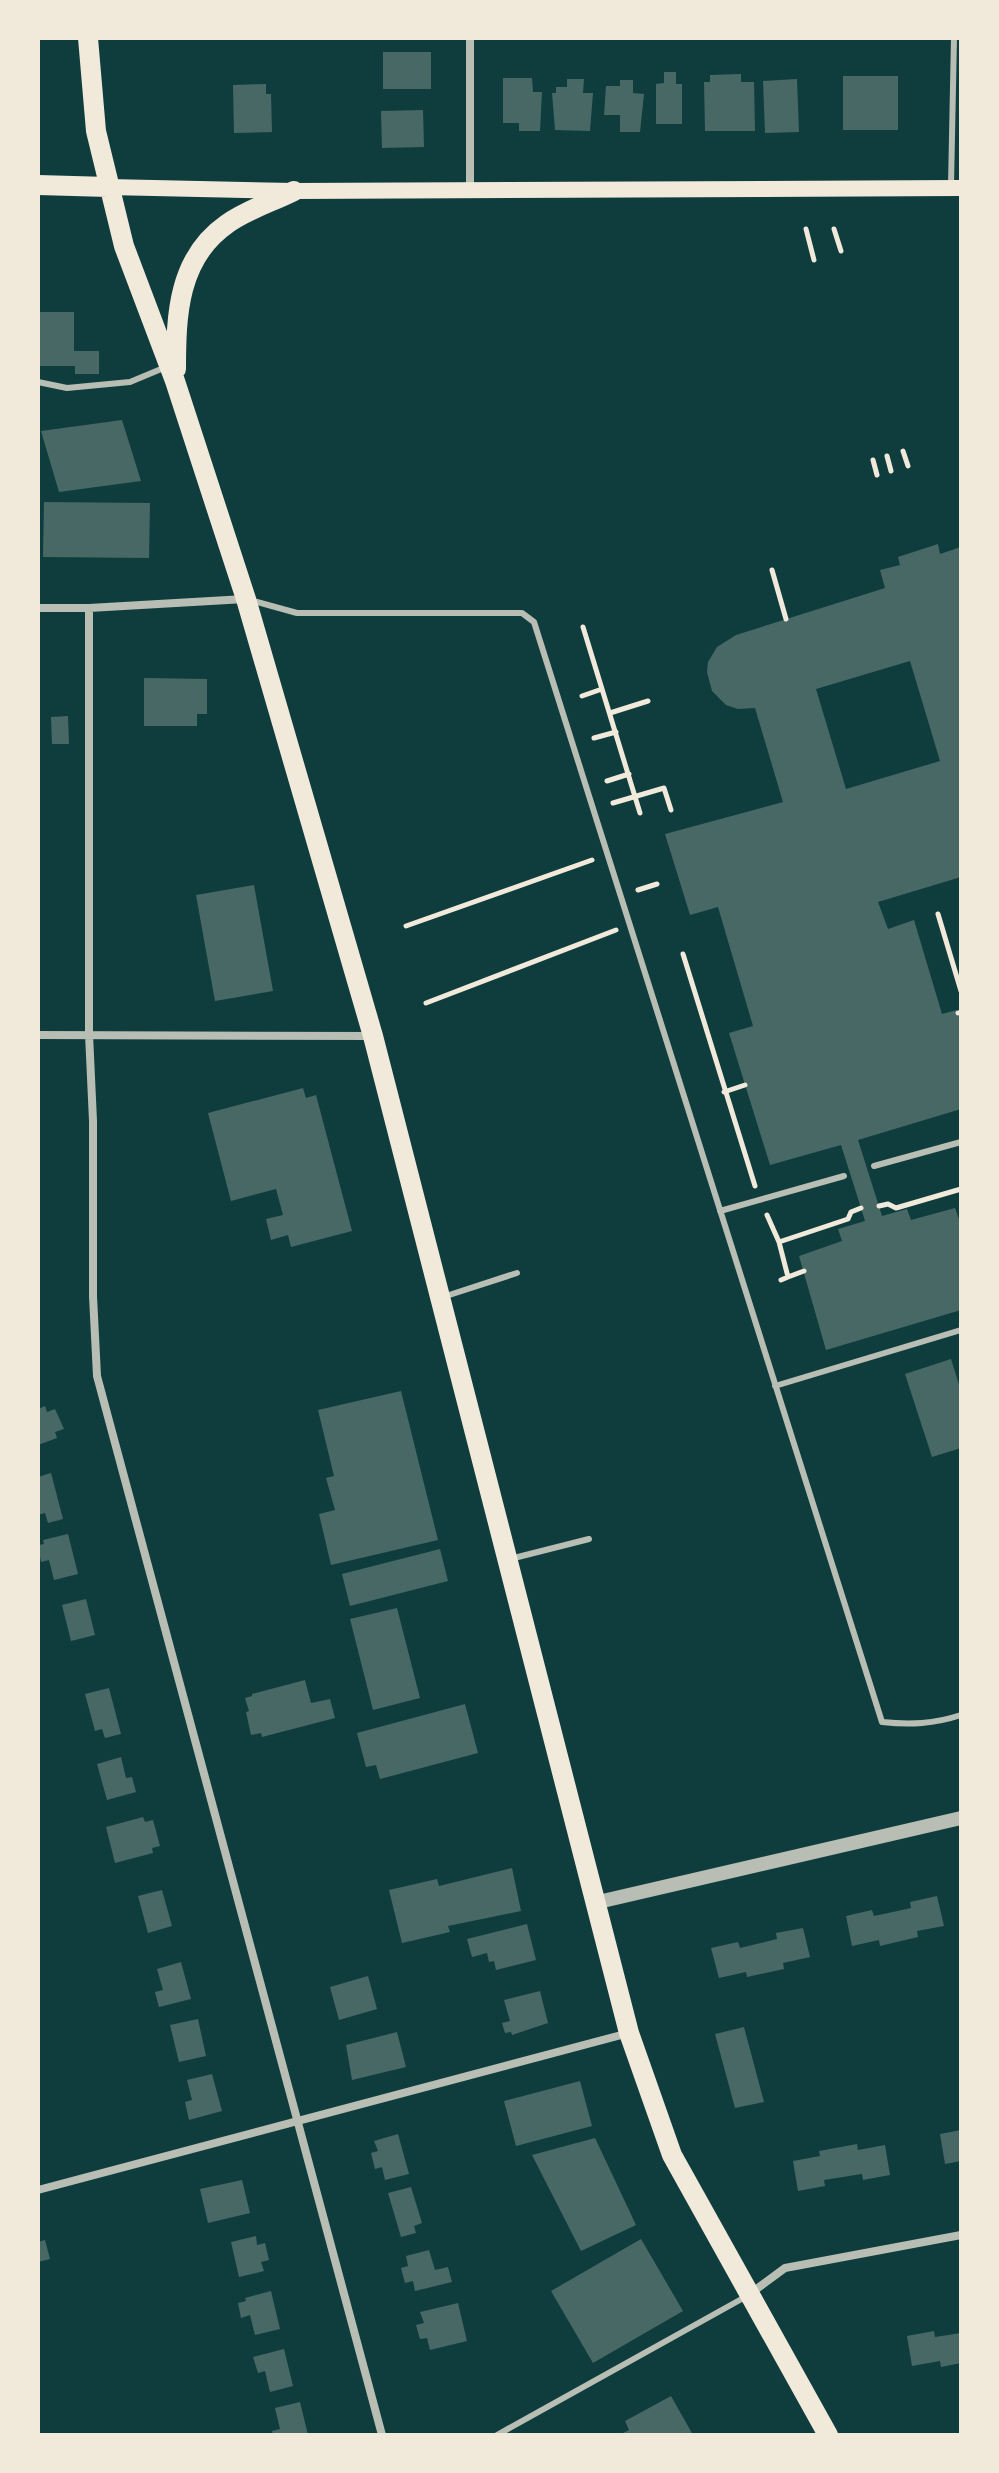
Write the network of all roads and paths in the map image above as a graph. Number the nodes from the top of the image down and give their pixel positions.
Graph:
1 (88, 38) edge
2 (470, 38) edge
3 (954, 38) edge
4 (38, 185) edge
5 (108, 187) junction
6 (956, 188) edge
7 (470, 190) junction
8 (294, 191) junction
9 (806, 229) dead end
10 (834, 229) dead end
11 (841, 251) dead end
12 (814, 260) dead end
13 (173, 373) junction
14 (38, 382) edge
15 (903, 451) dead end
16 (887, 456) dead end
17 (873, 460) dead end
18 (908, 466) dead end
19 (891, 471) dead end
20 (877, 475) dead end
21 (772, 570) dead end
22 (246, 599) junction
23 (38, 608) edge
24 (89, 608) junction
25 (786, 619) dead end
26 (583, 627) dead end
27 (602, 689) junction
28 (582, 696) dead end
29 (648, 701) dead end
30 (610, 713) junction
31 (616, 732) junction
32 (594, 738) dead end
33 (629, 774) junction
34 (607, 781) dead end
35 (636, 797) junction
36 (613, 803) dead end
37 (671, 810) dead end
38 (640, 813) dead end
39 (592, 859) dead end
40 (657, 884) dead end
41 (638, 890) dead end
42 (938, 914) dead end
43 (406, 926) dead end
44 (616, 931) dead end
45 (683, 954) dead end
46 (961, 991) edge
47 (426, 1003) dead end
48 (89, 1034) junction
49 (38, 1035) edge
50 (373, 1036) junction
51 (745, 1085) dead end
52 (724, 1092) junction
53 (961, 1142) edge
54 (874, 1166) dead end
55 (844, 1176) dead end
56 (753, 1182) dead end
57 (961, 1189) edge
58 (879, 1206) dead end
59 (861, 1208) dead end
60 (720, 1211) junction
61 (767, 1215) dead end
62 (779, 1242) junction
63 (804, 1271) dead end
64 (517, 1273) dead end
65 (440, 1299) junction
66 (961, 1330) edge
67 (775, 1386) junction
68 (589, 1539) dead end
69 (507, 1560) junction
70 (961, 1715) edge
71 (961, 1818) edge
72 (594, 1903) junction
73 (629, 2033) junction
74 (298, 2119) junction
75 (38, 2190) edge
76 (961, 2235) edge
77 (750, 2294) junction
78 (382, 2435) edge
79 (497, 2435) edge
80 (828, 2435) edge

1 - 5 main road
2 - 7 street
3 - 6 lane
4 - 5 main road
5 - 8 main road
5 - 13 main road
6 - 7 main road
7 - 8 main road
8 - 13 main road
9 - 12 path
10 - 11 path
13 - 14 lane
13 - 22 main road
15 - 18 path
16 - 19 path
17 - 20 path
21 - 25 path
22 - 24 street
22 - 50 main road
22 - 60 lane
23 - 24 street
24 - 48 street
26 - 27 path
27 - 28 path
27 - 30 path
29 - 30 path
30 - 31 path
31 - 32 path
31 - 33 path
33 - 34 path
33 - 35 path
35 - 36 path
35 - 37 path
35 - 38 path
39 - 43 path
40 - 41 path
42 - 46 path
44 - 47 path
45 - 52 path
48 - 49 street
48 - 50 street
48 - 74 street
50 - 65 main road
51 - 52 path
52 - 56 path
53 - 54 lane
55 - 60 lane
57 - 58 path
59 - 62 path
60 - 67 lane
61 - 62 path
62 - 63 path
64 - 65 lane
65 - 69 main road
66 - 67 lane
67 - 70 lane
68 - 69 lane
69 - 72 main road
71 - 72 street
72 - 73 main road
73 - 74 street
73 - 77 main road
74 - 75 street
74 - 78 street
76 - 77 street
77 - 79 lane
77 - 80 main road

